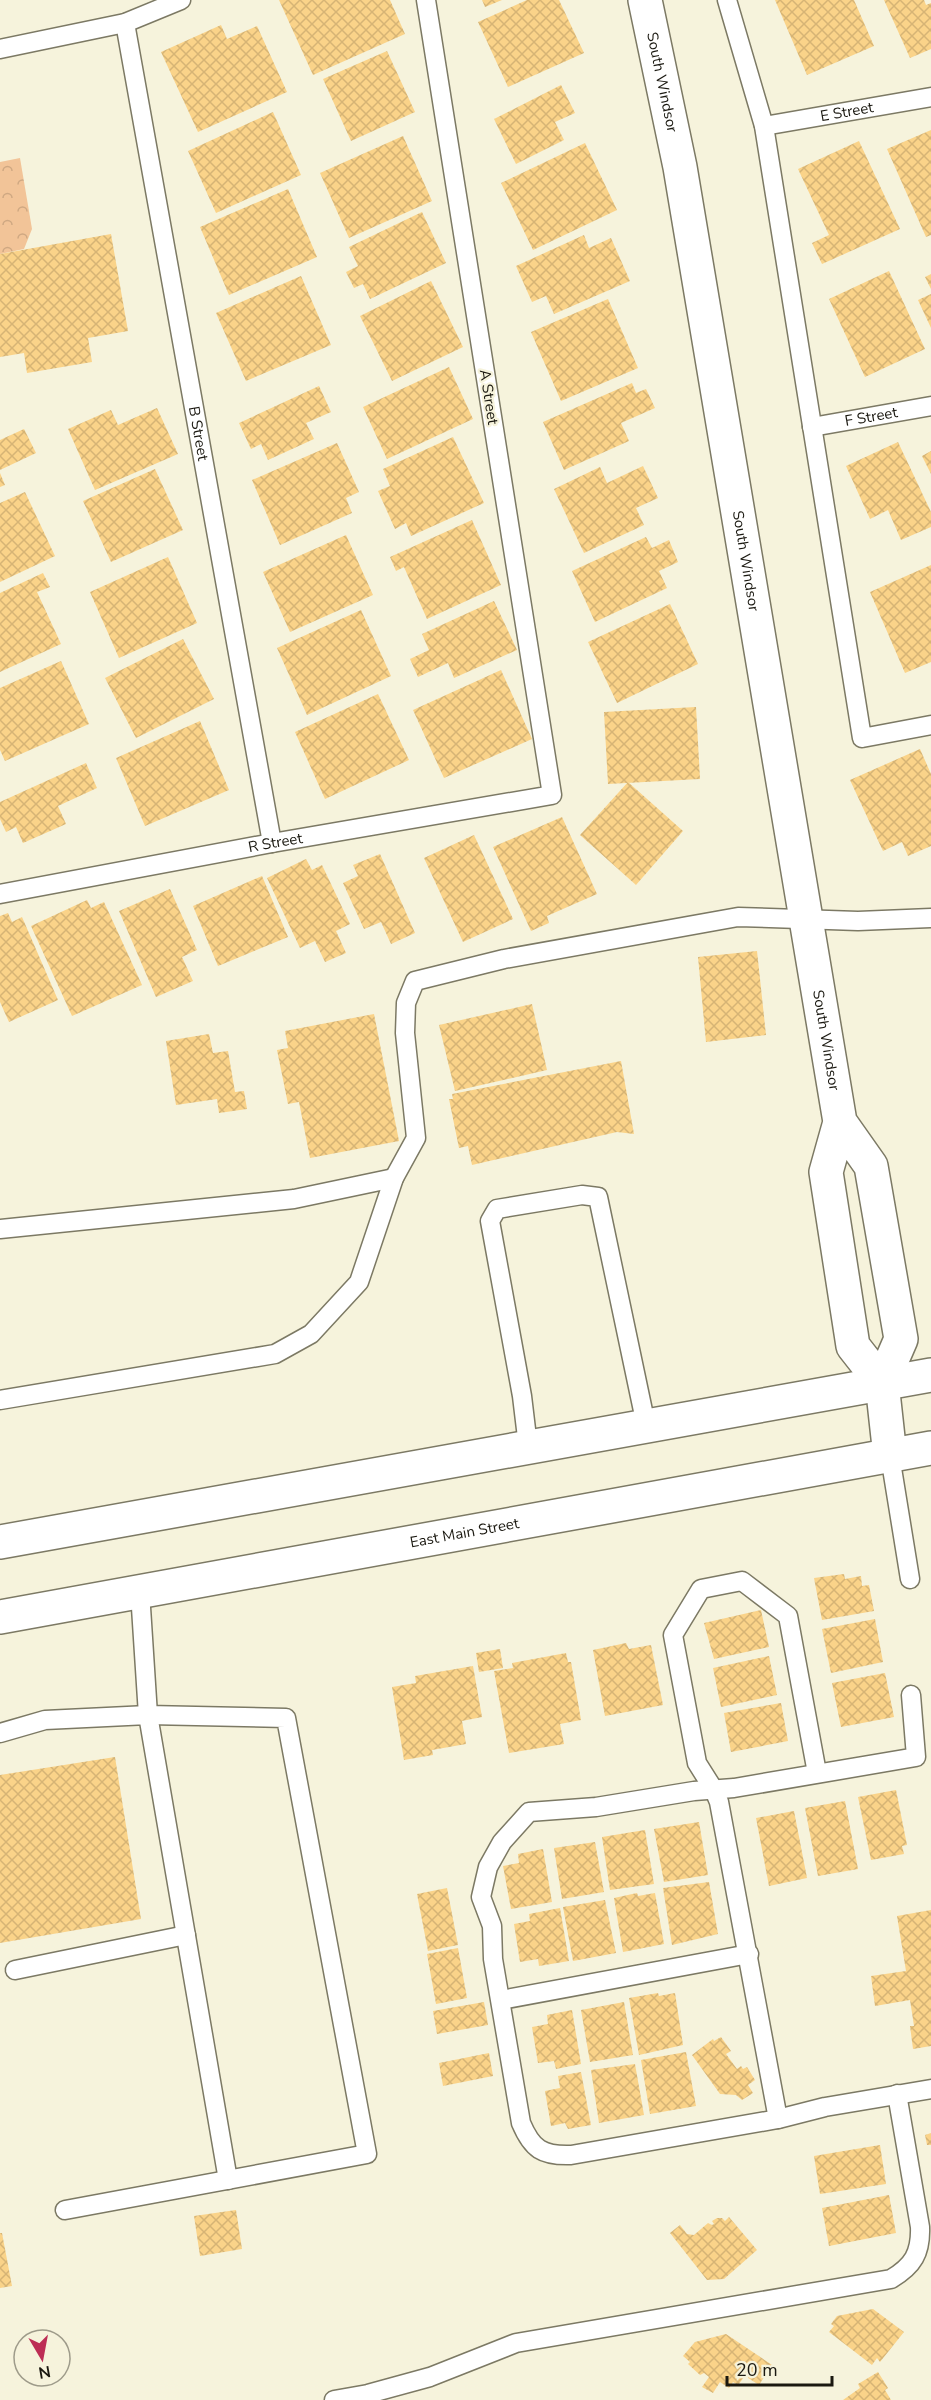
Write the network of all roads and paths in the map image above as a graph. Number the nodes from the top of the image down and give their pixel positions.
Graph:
1 (181, 0) edge
2 (426, 0) edge
3 (645, 0) edge
4 (727, 0) edge
5 (125, 23) junction
6 (0, 50) edge
7 (931, 97) edge
8 (764, 126) junction
9 (931, 406) edge
10 (812, 427) junction
11 (931, 725) edge
12 (552, 795) joint
13 (272, 843) junction
14 (0, 894) edge
15 (931, 918) edge
16 (805, 919) junction
17 (840, 1122) junction
18 (394, 1178) junction
19 (0, 1229) edge
20 (931, 1375) edge
21 (882, 1383) junction
22 (0, 1400) edge
23 (645, 1425) junction
24 (528, 1446) junction
25 (931, 1449) edge
26 (890, 1456) junction
27 (0, 1542) edge
28 (910, 1579) dead end
29 (141, 1592) junction
30 (0, 1617) edge
31 (912, 1695) dead end
32 (148, 1715) junction
33 (0, 1733) edge
34 (817, 1773) junction
35 (714, 1790) junction
36 (186, 1935) junction
37 (749, 1954) junction
38 (15, 1970) dead end
39 (501, 2000) junction
40 (931, 2089) edge
41 (897, 2094) junction
42 (778, 2119) junction
43 (228, 2180) junction
44 (65, 2210) dead end
45 (334, 2400) edge

1 - 5 lane
2 - 12 lane, A Street
3 - 16 main road, South Windsor
4 - 8 lane
5 - 6 lane
5 - 13 lane, B Street
7 - 8 lane, E Street
8 - 10 lane
9 - 10 lane, F Street
10 - 11 lane
12 - 13 lane, R Street
13 - 14 lane, R Street
15 - 16 lane
16 - 17 main road, South Windsor
16 - 18 lane
17 - 21 main road, South Windsor
17 - 21 main road, South Windsor
18 - 19 lane
18 - 22 lane
20 - 21 main road
21 - 23 main road
21 - 26 main road, South Windsor
23 - 24 main road
23 - 24 lane
24 - 27 main road
25 - 26 main road, East Main Street
26 - 28 lane
26 - 29 main road, East Main Street
29 - 30 main road, East Main Street
29 - 32 lane
31 - 34 lane
32 - 33 lane
32 - 36 lane
32 - 43 lane
34 - 35 lane
34 - 35 lane
35 - 37 lane
35 - 39 lane
36 - 38 lane
36 - 43 lane
37 - 39 lane
37 - 42 lane
39 - 42 lane
40 - 41 lane
41 - 42 lane
41 - 45 lane
43 - 44 lane

